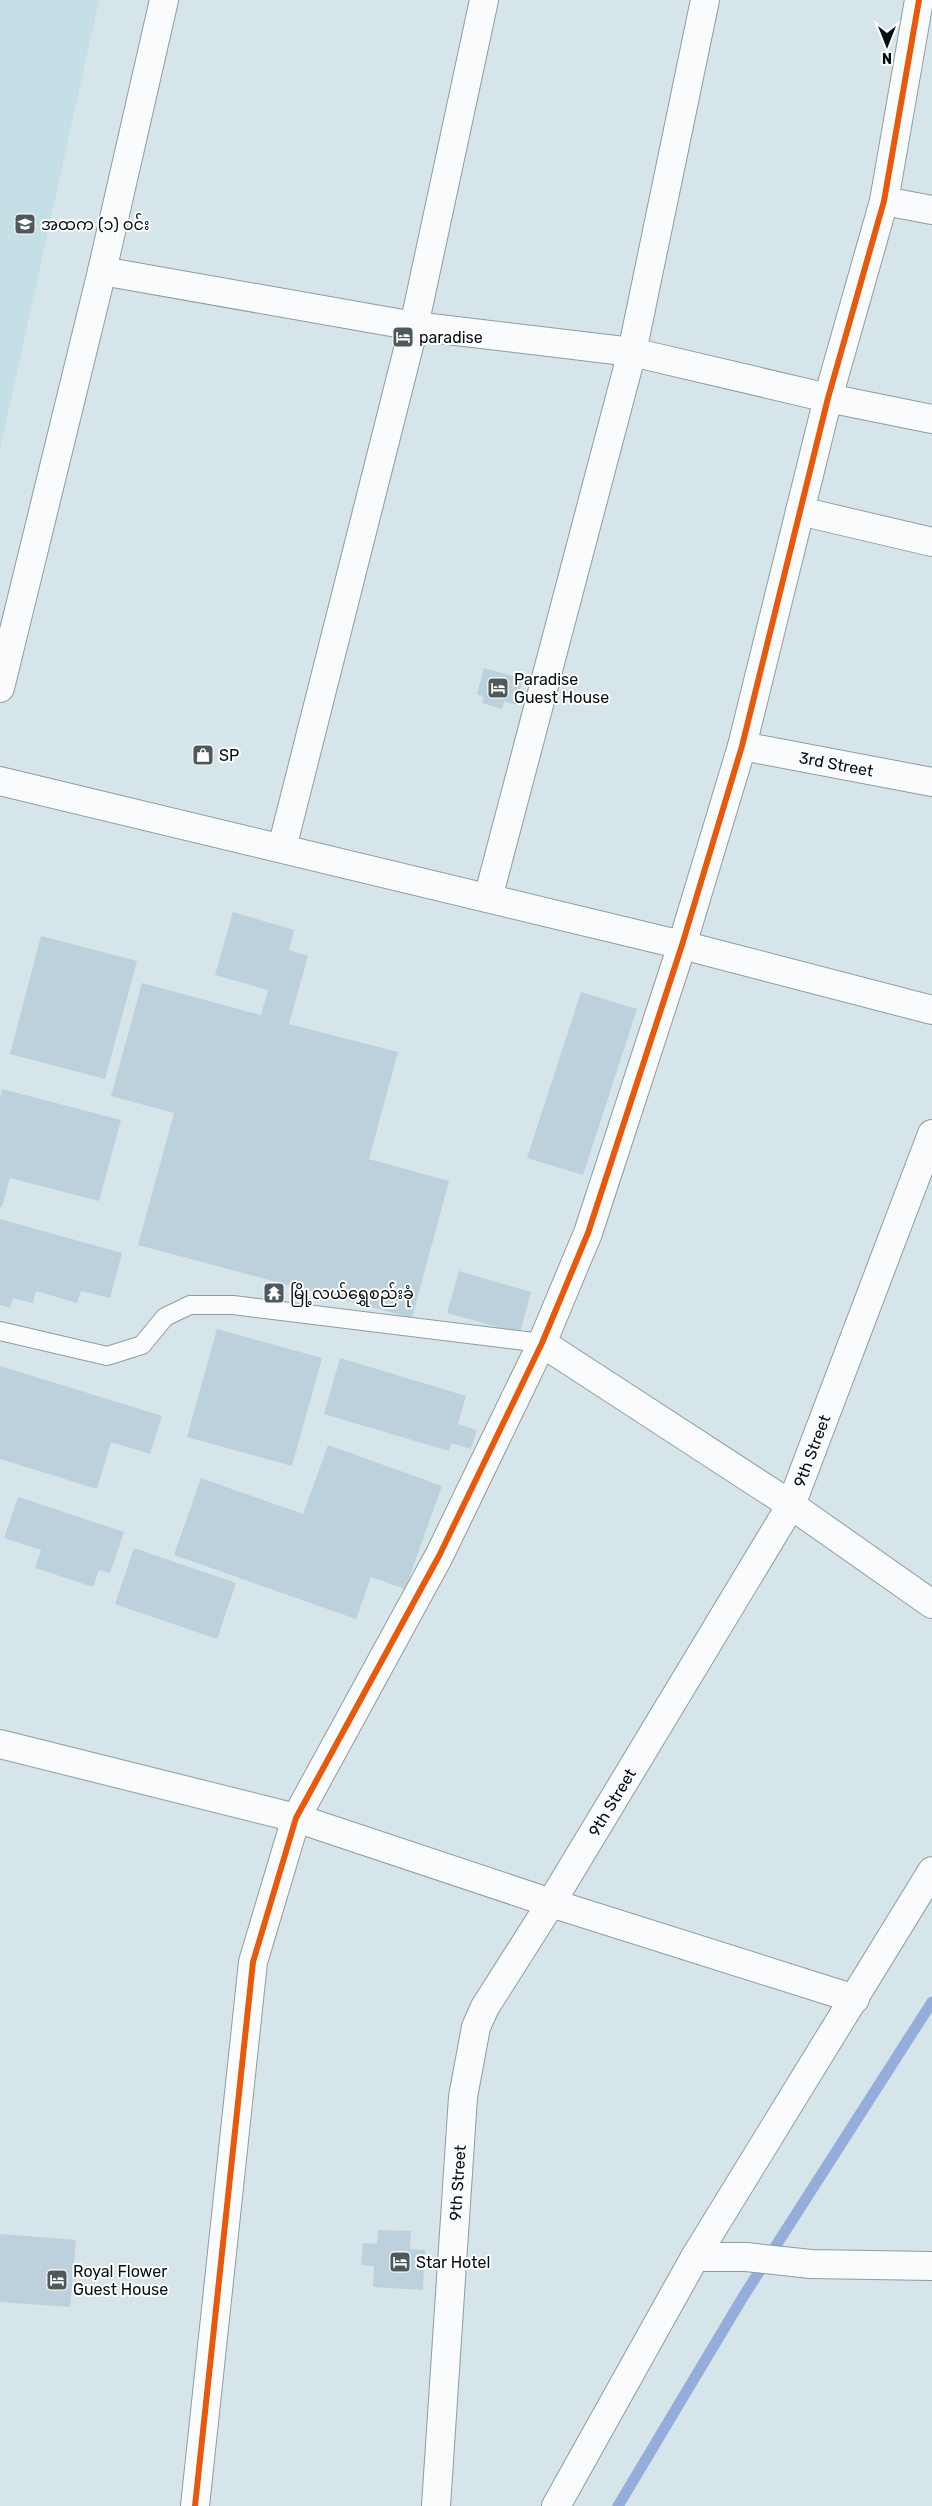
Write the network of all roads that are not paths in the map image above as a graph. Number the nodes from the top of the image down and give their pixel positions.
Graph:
1 (164, 0) edge
2 (484, 0) edge
3 (705, 0) edge
4 (919, 0) edge
5 (884, 201) junction
6 (932, 210) edge
7 (102, 271) junction
8 (414, 326) junction
9 (632, 352) junction
10 (828, 398) junction
11 (932, 419) edge
12 (800, 511) junction
13 (932, 542) edge
14 (0, 688) edge
15 (742, 746) junction
16 (0, 781) edge
17 (932, 782) edge
18 (282, 848) junction
19 (488, 898) junction
20 (682, 945) junction
21 (932, 1010) edge
22 (932, 1134) edge
23 (0, 1331) edge
24 (542, 1343) junction
25 (791, 1505) junction
26 (932, 1604) edge
27 (0, 1744) edge
28 (296, 1818) junction
29 (932, 1871) edge
30 (551, 1903) junction
31 (855, 1999) junction
32 (695, 2257) junction
33 (932, 2266) edge
34 (195, 2506) edge
35 (436, 2506) edge
36 (556, 2506) edge

1 - 7 street
2 - 8 street
3 - 9 street
4 - 5 street
5 - 6 street
5 - 10 street
7 - 8 street
7 - 14 street
8 - 9 street
8 - 18 street
9 - 10 street
9 - 19 street
10 - 11 street
10 - 12 street
12 - 13 street
12 - 15 street
15 - 17 street, 3rd Street
15 - 20 street
16 - 18 street
18 - 19 street
19 - 20 street
20 - 21 street
20 - 24 street
22 - 25 street, 9th Street
23 - 24 lane
24 - 25 street
24 - 28 street
25 - 26 street
25 - 30 street, 9th Street
27 - 28 street
28 - 30 street
28 - 34 street
29 - 31 street
30 - 31 street
30 - 35 street, 9th Street
31 - 32 street
32 - 33 street
32 - 36 street

